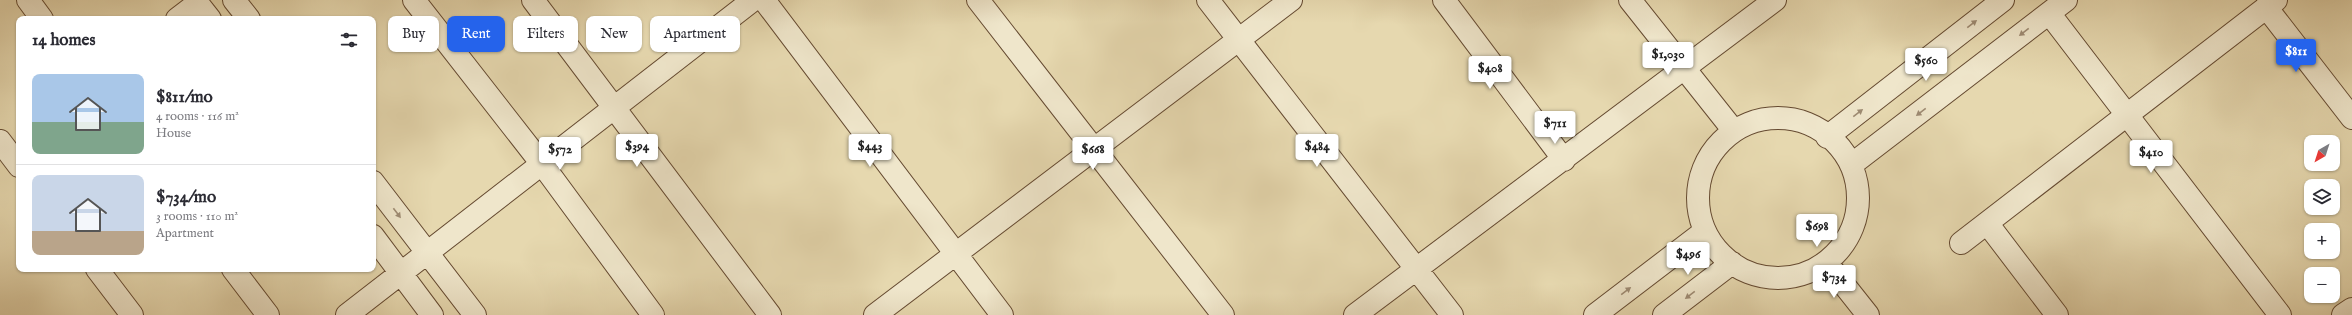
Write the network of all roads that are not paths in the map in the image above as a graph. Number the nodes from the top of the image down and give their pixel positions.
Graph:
1 (28, 0) edge
2 (234, 0) edge
3 (414, 0) edge
4 (533, 0) edge
5 (753, 0) edge
6 (764, 0) edge
7 (978, 0) edge
8 (1208, 0) edge
9 (1291, 0) edge
10 (1444, 0) edge
11 (1630, 0) edge
12 (1775, 0) edge
13 (2003, 0) edge
14 (2066, 0) edge
15 (2271, 4) edge
16 (201, 7) edge
17 (2049, 13) junction
18 (40, 16) edge
19 (183, 16) edge
20 (247, 16) edge
21 (1239, 40) junction
22 (1684, 69) junction
23 (613, 108) junction
24 (2127, 115) junction
25 (2352, 118) edge
26 (1734, 131) junction
27 (1827, 137) junction
28 (6, 146) edge
29 (1094, 149) junction
30 (1564, 160) junction
31 (16, 161) edge
32 (542, 164) junction
33 (1851, 165) junction
34 (376, 186) edge
35 (1987, 223) junction
36 (1705, 231) junction
37 (376, 240) edge
38 (1961, 243) dead end
39 (427, 253) junction
40 (956, 254) junction
41 (1826, 262) junction
42 (1732, 263) junction
43 (1417, 269) junction
44 (99, 272) edge
45 (235, 272) edge
46 (401, 274) junction
47 (2352, 308) edge
48 (1866, 314) edge
49 (132, 315) edge
50 (268, 315) edge
51 (347, 315) edge
52 (432, 315) edge
53 (475, 315) edge
54 (653, 315) edge
55 (770, 315) edge
56 (875, 315) edge
57 (1002, 315) edge
58 (1223, 315) edge
59 (1355, 315) edge
60 (1452, 315) edge
61 (1595, 315) edge
62 (1664, 315) edge
63 (2058, 315) edge
64 (2280, 315) edge
65 (2344, 315) edge

1 - 18 street
2 - 20 street
3 - 32 street
4 - 23 street
5 - 23 street
6 - 40 street
7 - 29 street
8 - 21 street
9 - 21 street
10 - 30 street
11 - 22 street
12 - 22 street
27 -> 13 street
14 - 17 street
15 - 24 street
15 - 25 street
16 - 19 street
17 - 24 street
17 -> 33 street
21 - 29 street
21 - 43 street
22 - 26 street
22 - 30 street
23 - 32 street
23 - 55 street
24 - 35 street
24 - 64 street
26 - 27 street
26 - 36 street
27 - 33 street
28 - 31 street
29 - 40 street
29 - 58 street
30 - 43 street
32 - 39 street
32 - 54 street
33 - 41 street
34 -> 39 street
35 - 38 street
35 - 63 street
36 - 42 street
61 -> 36 street
37 - 46 street
39 - 46 street
39 - 53 street
40 - 56 street
40 - 57 street
41 - 42 street
41 - 48 street
42 -> 62 street
43 - 59 street
43 - 60 street
44 - 49 street
45 - 50 street
46 - 51 street
46 - 52 street
47 - 65 street

